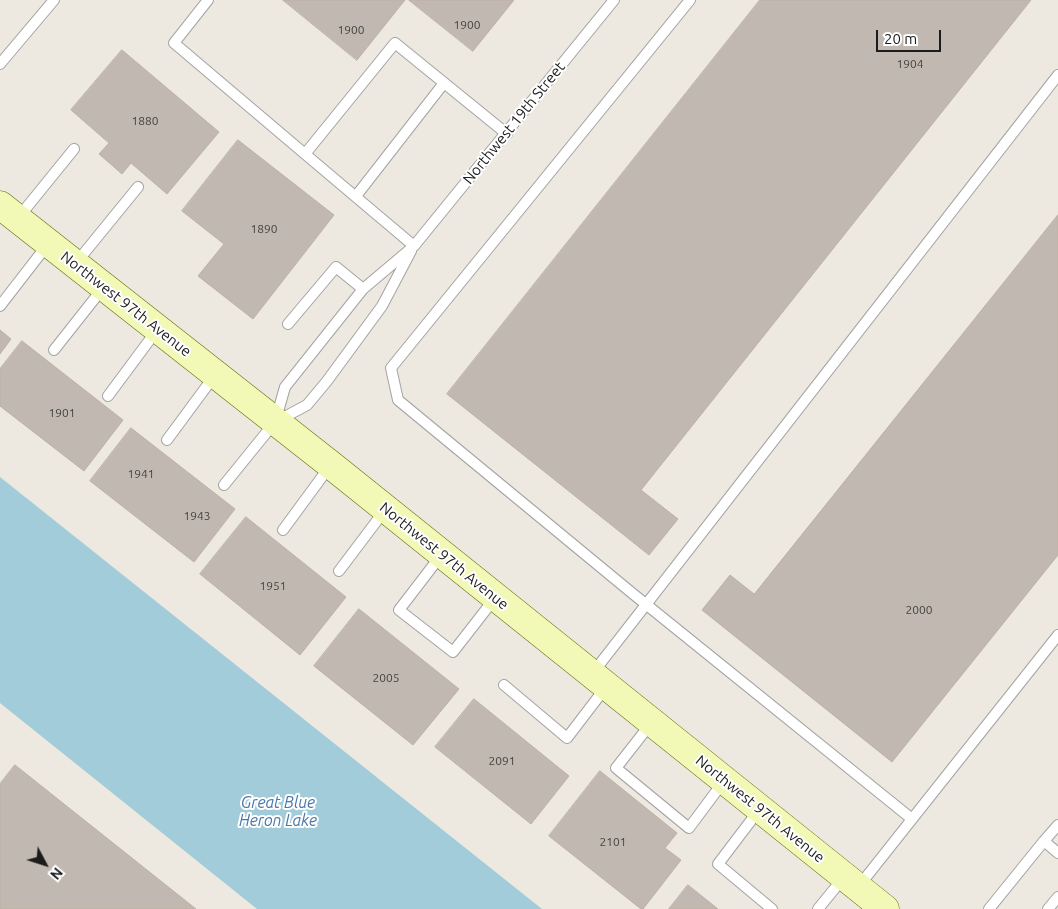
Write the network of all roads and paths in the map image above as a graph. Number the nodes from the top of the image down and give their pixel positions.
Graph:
1 (208, 0) edge
2 (614, 0) edge
3 (690, 0) edge
4 (48, 2) edge
5 (4, 51) edge
6 (0, 64) edge
7 (1058, 75) edge
8 (444, 83) junction
9 (507, 134) junction
10 (74, 149) dead end
11 (305, 154) junction
12 (138, 187) dead end
13 (356, 196) junction
14 (9, 212) edge
15 (49, 243) junction
16 (414, 246) junction
17 (75, 264) junction
18 (104, 287) junction
19 (363, 290) junction
20 (0, 306) edge
21 (288, 324) dead end
22 (158, 329) junction
23 (54, 350) dead end
24 (216, 374) junction
25 (108, 396) dead end
26 (275, 422) junction
27 (167, 440) dead end
28 (330, 465) junction
29 (224, 485) dead end
30 (386, 509) junction
31 (283, 530) dead end
32 (442, 554) junction
33 (339, 571) dead end
34 (496, 597) junction
35 (647, 604) junction
36 (1058, 636) edge
37 (599, 680) junction
38 (504, 685) dead end
39 (652, 722) junction
40 (724, 780) junction
41 (760, 809) junction
42 (912, 819) junction
43 (1058, 825) edge
44 (1044, 842) junction
45 (1058, 853) edge
46 (851, 882) junction
47 (1058, 897) edge
48 (772, 909) edge
49 (818, 909) edge
50 (885, 909) edge
51 (989, 909) edge
52 (1048, 909) edge

1 - 11 lane
2 - 9 lane, Northwest 19th Street
3 - 35 lane
4 - 5 lane
5 - 6 lane
7 - 35 lane
8 - 9 lane
8 - 11 lane
8 - 13 lane
9 - 16 lane, Northwest 19th Street
10 - 14 lane
11 - 13 lane
12 - 17 lane
13 - 16 lane
14 - 15 street, Northwest 97th Avenue
15 - 17 street, Northwest 97th Avenue
15 - 20 lane
16 - 19 lane, Northwest 19th Street
16 - 26 lane, Northwest 19th Street
17 - 18 street, Northwest 97th Avenue
18 - 22 street, Northwest 97th Avenue
18 - 23 lane
19 - 21 lane
19 - 26 lane, Northwest 19th Street
22 - 24 street, Northwest 97th Avenue
22 - 25 lane
24 - 26 street, Northwest 97th Avenue
24 - 27 lane
26 - 28 street, Northwest 97th Avenue
26 - 29 lane
28 - 30 street, Northwest 97th Avenue
28 - 31 lane
30 - 32 street, Northwest 97th Avenue
30 - 33 lane
32 - 34 street, Northwest 97th Avenue
32 - 34 lane
34 - 37 street, Northwest 97th Avenue
35 - 37 lane
35 - 42 lane
36 - 42 lane
37 - 38 lane
37 - 39 street, Northwest 97th Avenue
39 - 40 street, Northwest 97th Avenue
39 - 40 lane
40 - 41 street, Northwest 97th Avenue
41 - 46 street, Northwest 97th Avenue
41 - 48 lane
42 - 46 lane
43 - 44 lane
44 - 45 lane
44 - 51 lane
46 - 49 lane
46 - 50 street, Northwest 97th Avenue
47 - 52 lane

